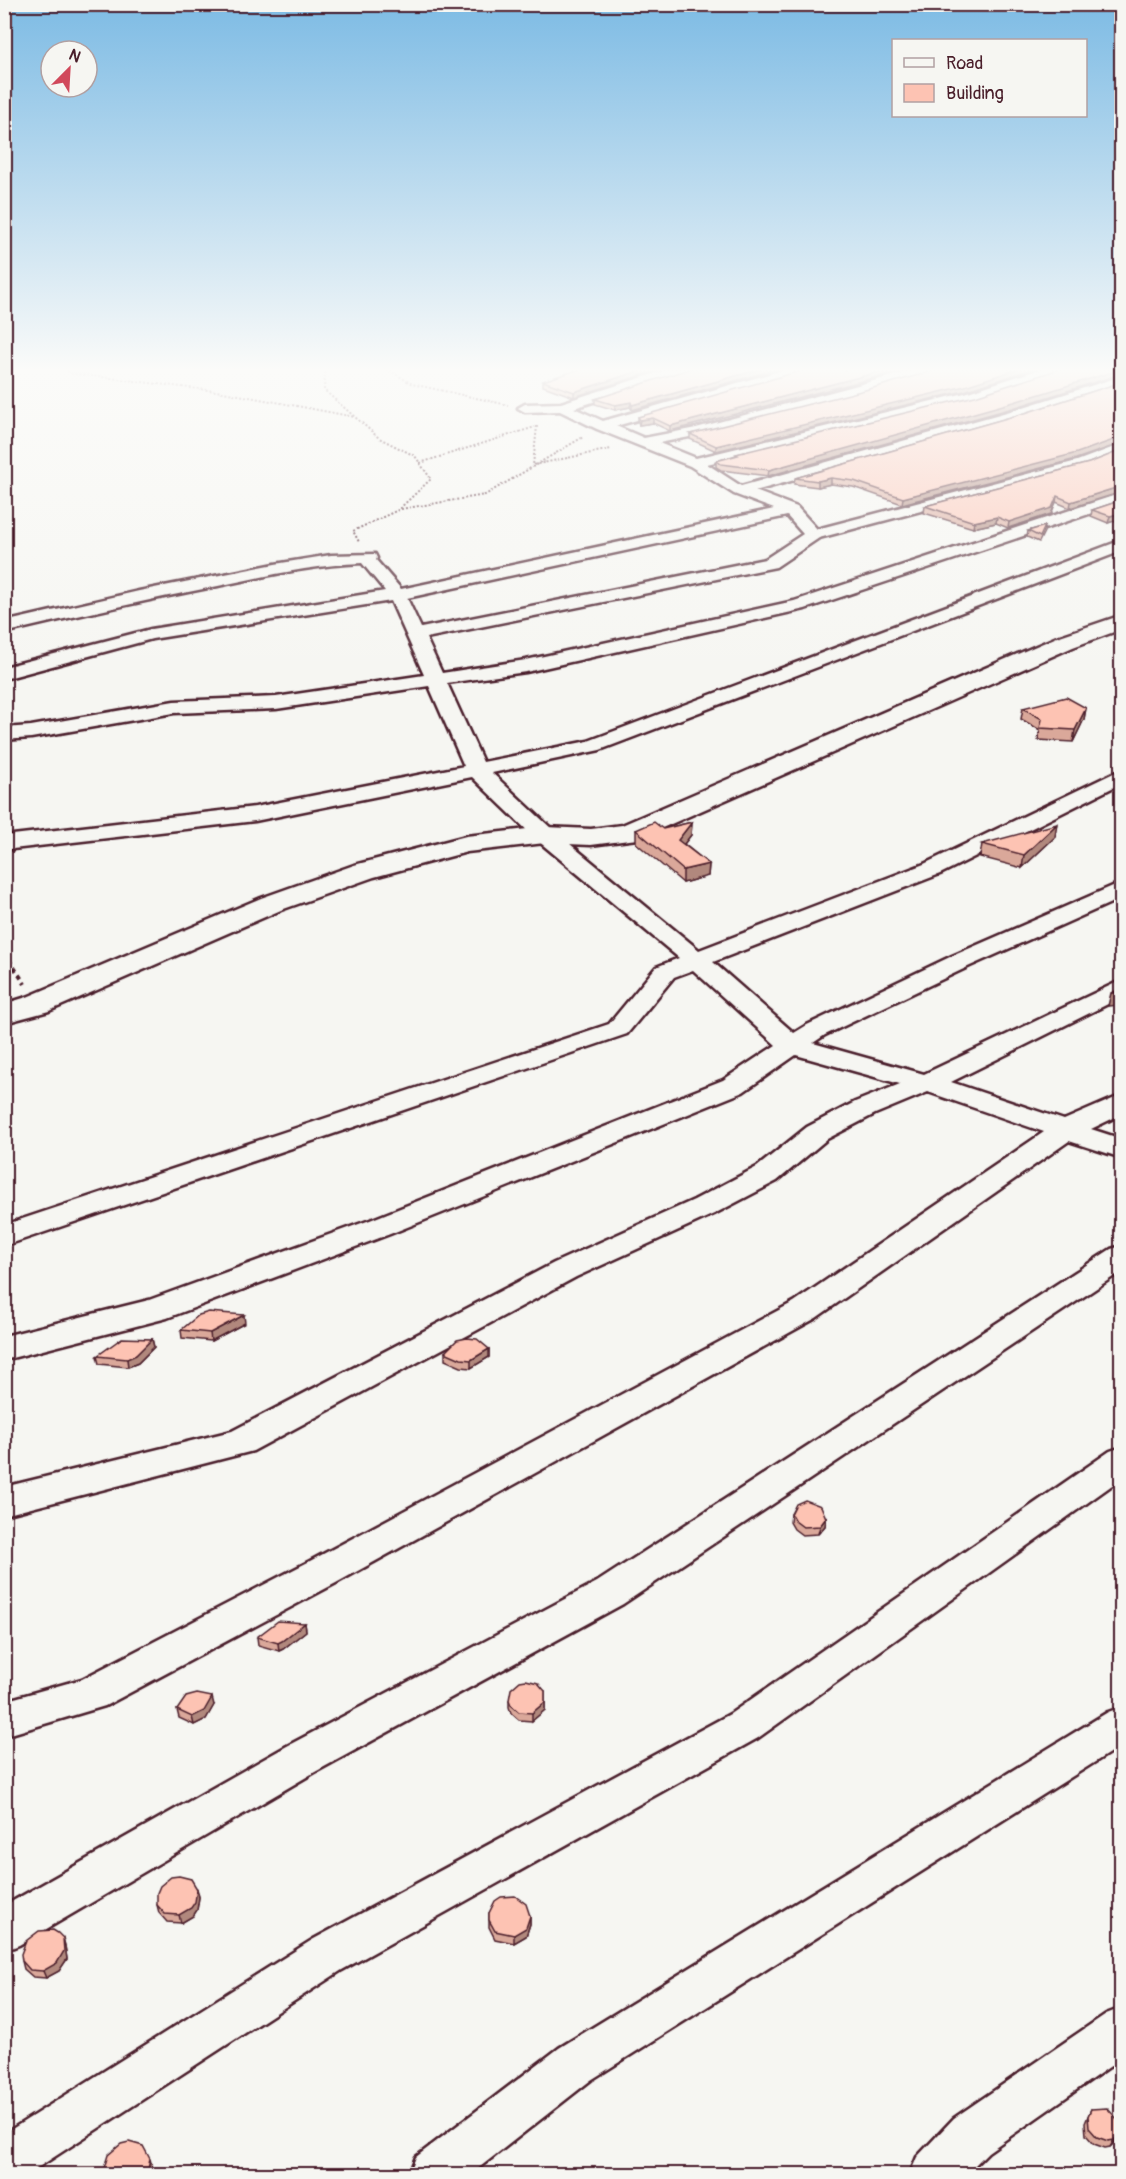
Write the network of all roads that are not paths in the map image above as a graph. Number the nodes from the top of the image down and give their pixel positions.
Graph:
1 (706, 470) edge
2 (816, 470) edge
3 (1060, 470) edge
4 (739, 491) junction
5 (1122, 498) edge
6 (791, 510) junction
7 (813, 535) junction
8 (1122, 545) edge
9 (397, 595) junction
10 (1122, 621) edge
11 (4, 628) edge
12 (415, 634) junction
13 (4, 673) edge
14 (435, 680) junction
15 (4, 734) edge
16 (476, 769) junction
17 (1122, 775) edge
18 (545, 835) junction
19 (4, 843) edge
20 (1122, 889) edge
21 (696, 960) junction
22 (1122, 987) edge
23 (4, 1014) edge
24 (793, 1046) junction
25 (927, 1083) junction
26 (1122, 1103) edge
27 (1066, 1130) junction
28 (1122, 1149) edge
29 (4, 1236) edge
30 (1122, 1256) edge
31 (4, 1348) edge
32 (1122, 1460) edge
33 (4, 1501) edge
34 (4, 1719) edge
35 (1122, 1724) edge
36 (4, 1930) edge
37 (1122, 2030) edge
38 (4, 2162) edge
39 (433, 2175) edge
40 (934, 2175) edge

1 - 4 street
2 - 4 street
3 - 7 street
4 - 6 street
5 - 14 street
6 - 7 street
6 - 9 street
7 - 12 street
8 - 16 street
9 - 11 street
9 - 12 street
9 - 13 street
10 - 18 street
12 - 14 street
14 - 15 street
14 - 16 street
16 - 18 street
16 - 19 street
17 - 21 street
18 - 21 street
18 - 23 street
20 - 24 street
21 - 24 street
21 - 29 street
22 - 25 street
24 - 25 street
24 - 31 street
25 - 27 street
25 - 33 street
26 - 27 street
27 - 28 street
27 - 34 street
30 - 36 street
32 - 38 street
35 - 39 street
37 - 40 street

